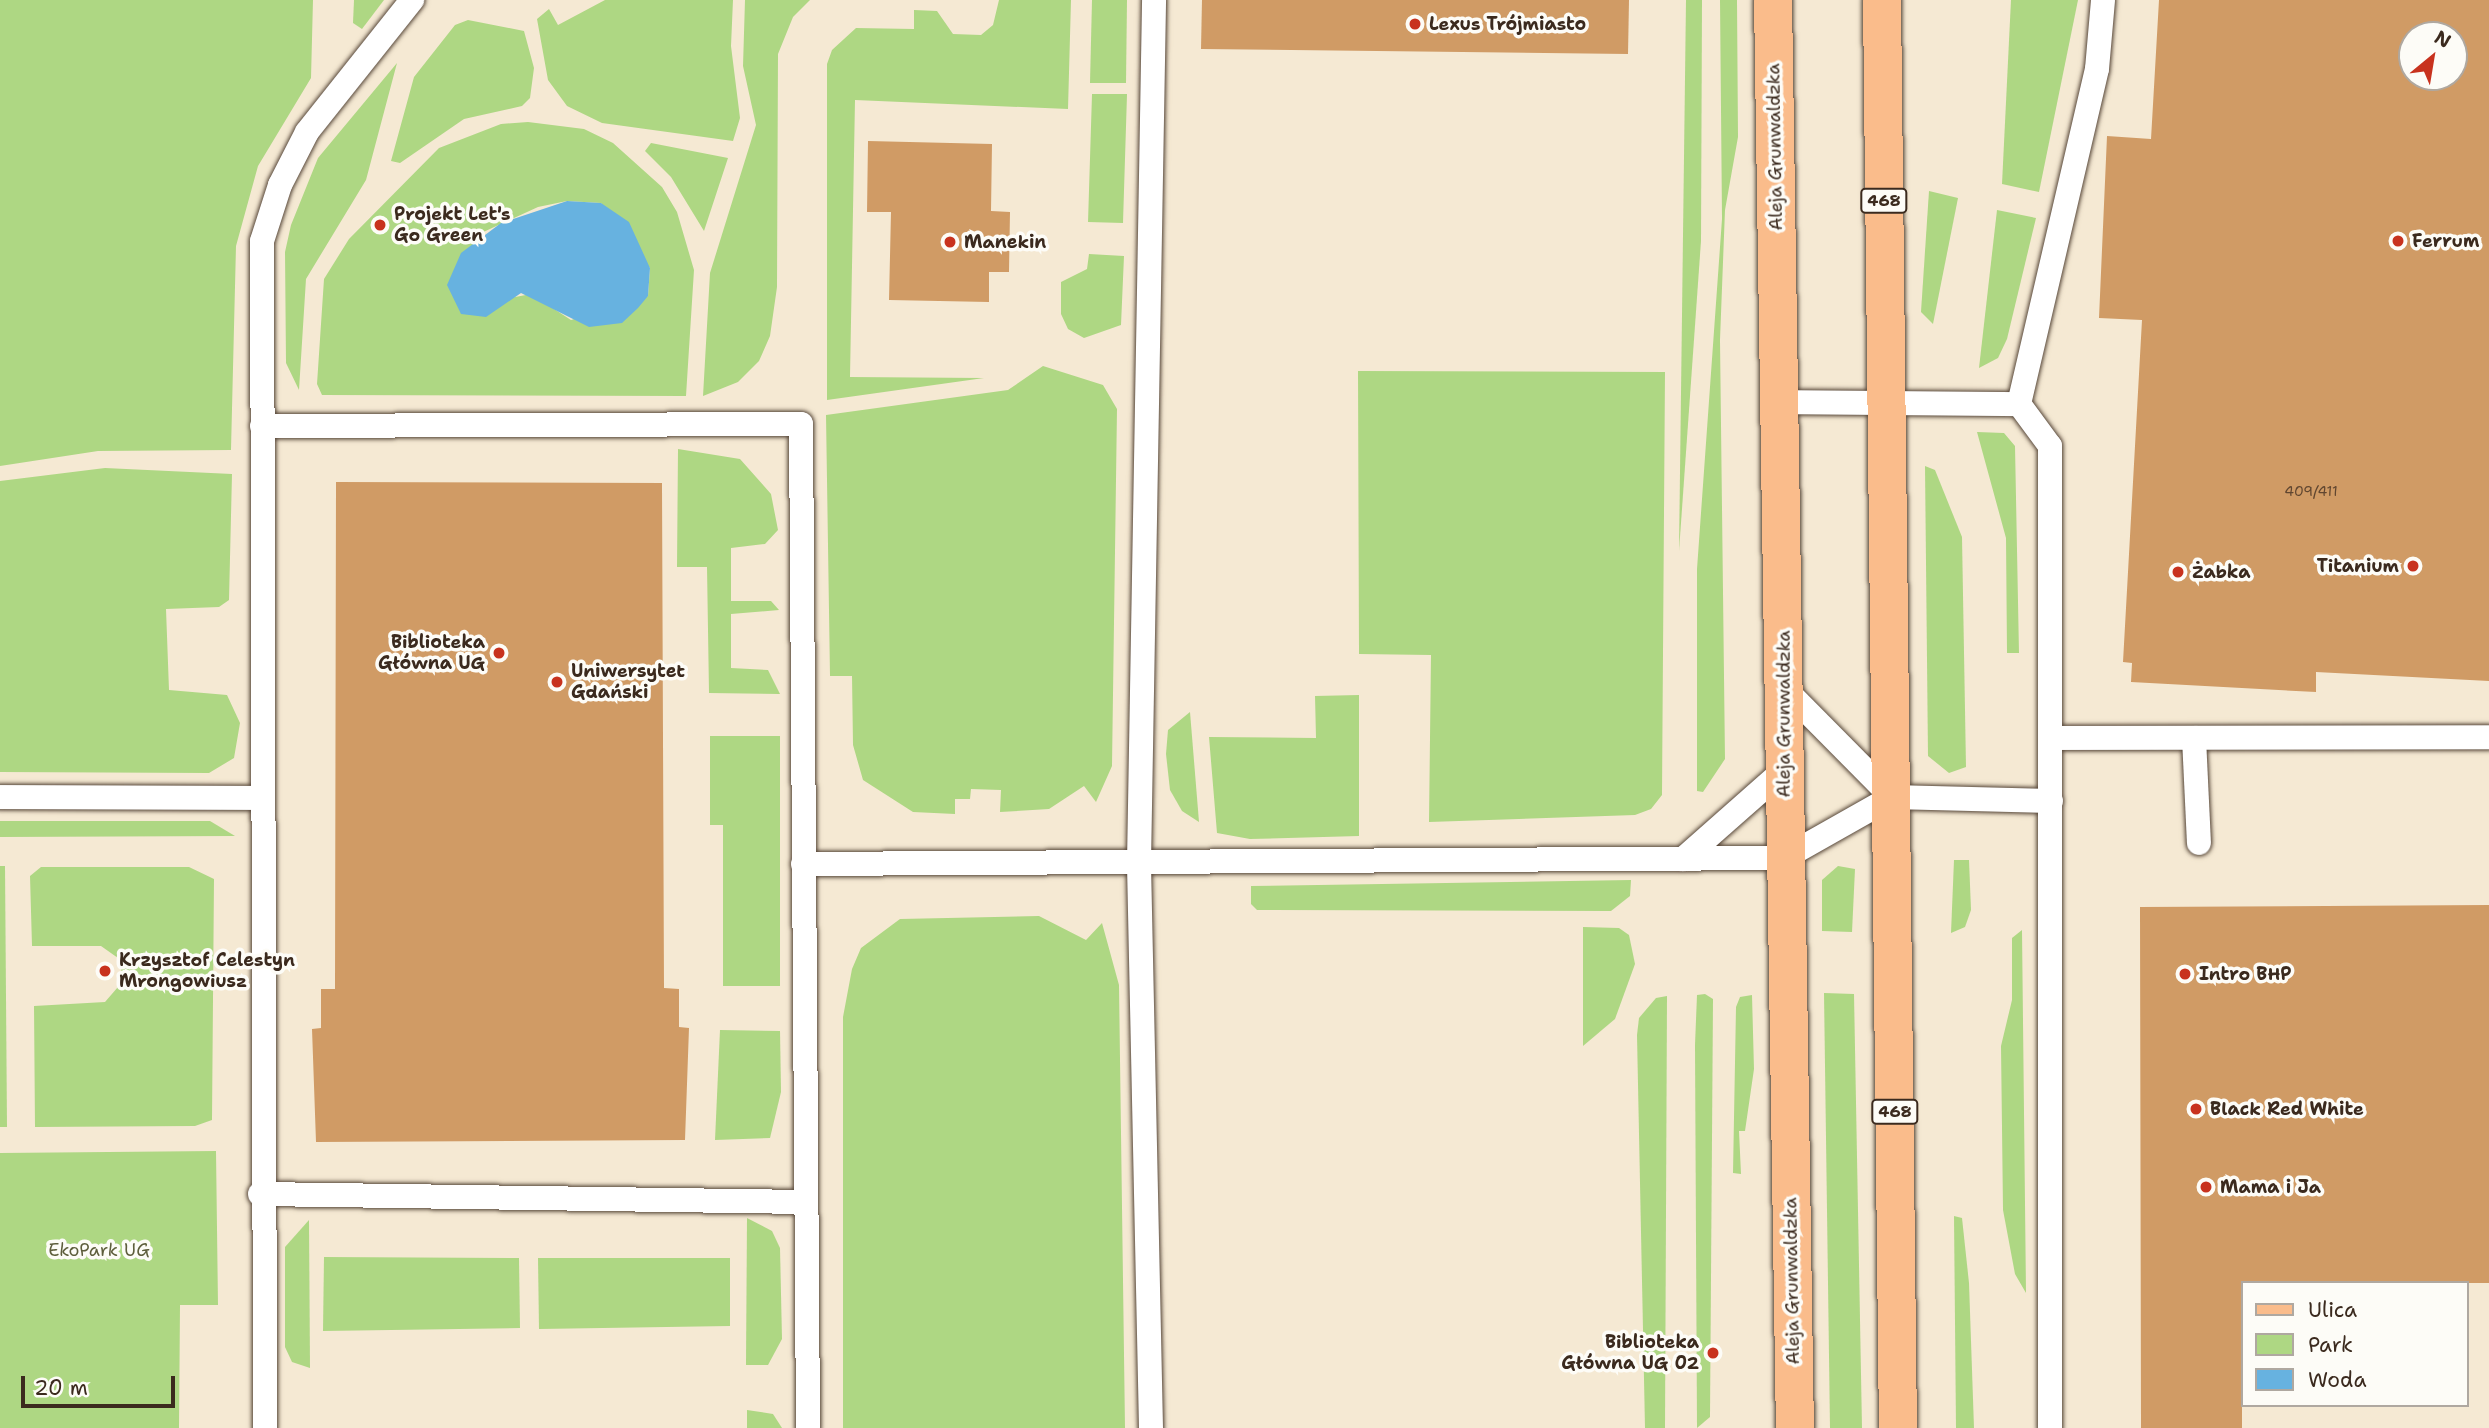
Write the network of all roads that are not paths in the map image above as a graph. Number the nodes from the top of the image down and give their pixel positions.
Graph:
1 (412, 0) edge
2 (1154, 0) edge
3 (1773, 0) edge
4 (1882, 0) edge
5 (2104, 0) edge
6 (1779, 402) junction
7 (1887, 402) junction
8 (2019, 404) junction
9 (262, 426) junction
10 (1784, 688) junction
11 (2489, 737) edge
12 (2052, 738) junction
13 (2194, 738) junction
14 (1785, 769) junction
15 (0, 797) edge
16 (1892, 797) junction
17 (262, 798) junction
18 (2051, 801) junction
19 (2199, 843) dead end
20 (1784, 858) junction
21 (1683, 859) junction
22 (1139, 863) junction
23 (803, 864) junction
24 (260, 1194) junction
25 (804, 1202) junction
26 (264, 1428) edge
27 (808, 1428) edge
28 (1151, 1428) edge
29 (1795, 1428) edge
30 (1898, 1428) edge
31 (2050, 1428) edge

1 - 9 lane
2 - 22 lane
3 - 6 main road, Aleja Grunwaldzka
4 - 7 main road, 468
5 - 8 lane
6 - 7 lane
6 - 10 main road, Aleja Grunwaldzka
7 - 8 lane
7 - 16 main road, 468
8 - 12 lane
9 - 17 lane
9 - 23 lane
10 - 14 main road, Aleja Grunwaldzka
10 - 16 lane
11 - 13 lane
12 - 13 lane
12 - 18 lane
13 - 19 lane
14 - 20 main road, Aleja Grunwaldzka
14 - 21 lane
15 - 17 lane
16 - 18 lane
16 - 20 lane
16 - 30 main road, 468
17 - 24 lane
18 - 31 lane
20 - 21 lane
20 - 29 main road, Aleja Grunwaldzka
21 - 22 lane
22 - 23 lane
22 - 28 lane
23 - 25 lane
24 - 25 lane
24 - 26 lane
25 - 27 lane

